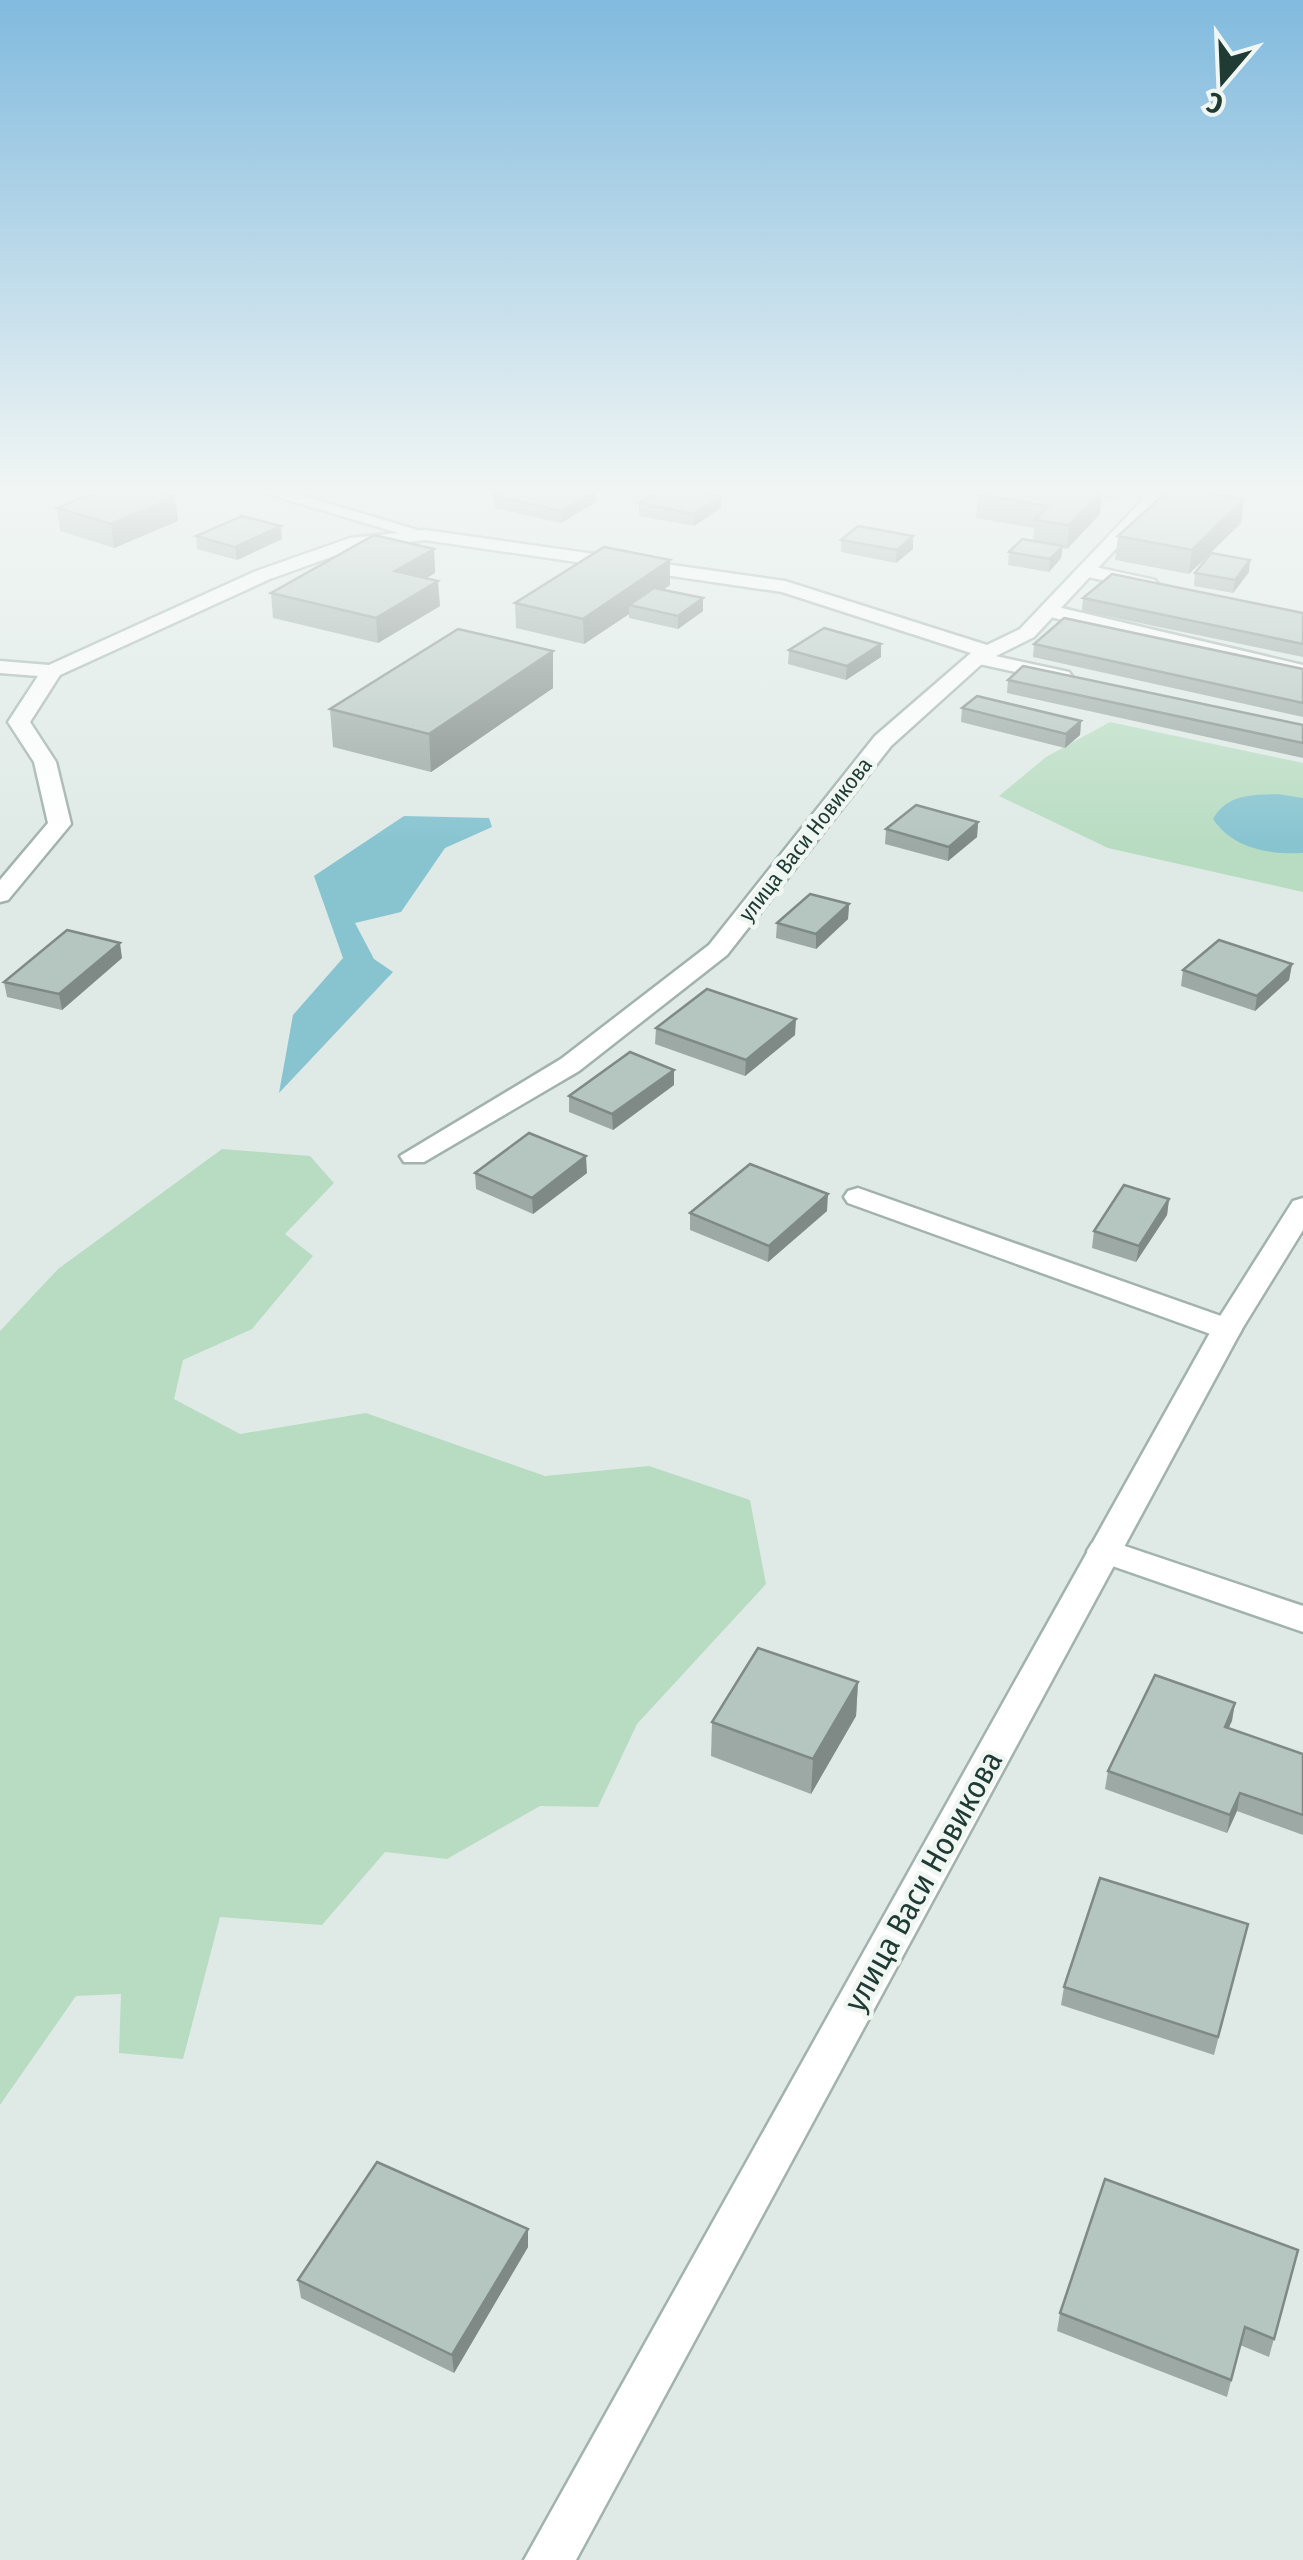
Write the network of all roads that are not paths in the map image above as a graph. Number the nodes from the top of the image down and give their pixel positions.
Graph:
1 (196, 605) edge
2 (841, 605) edge
3 (1053, 605) edge
4 (1048, 611) junction
5 (982, 655) junction
6 (0, 667) edge
7 (52, 671) junction
8 (1303, 671) edge
9 (1092, 682) edge
10 (0, 894) edge
11 (414, 1156) dead end
12 (858, 1198) dead end
13 (1303, 1207) edge
14 (1227, 1328) junction
15 (1104, 1551) junction
16 (1303, 1618) edge
17 (550, 2560) edge

1 - 7 street
2 - 5 street
3 - 4 street, улица Васи Новикова
4 - 5 street, улица Васи Новикова
4 - 8 street
5 - 9 street
5 - 11 street, улица Васи Новикова
6 - 7 street
7 - 10 street
12 - 14 street
13 - 14 street, улица Васи Новикова
14 - 15 street, улица Васи Новикова
15 - 16 street
15 - 17 street, улица Васи Новикова

